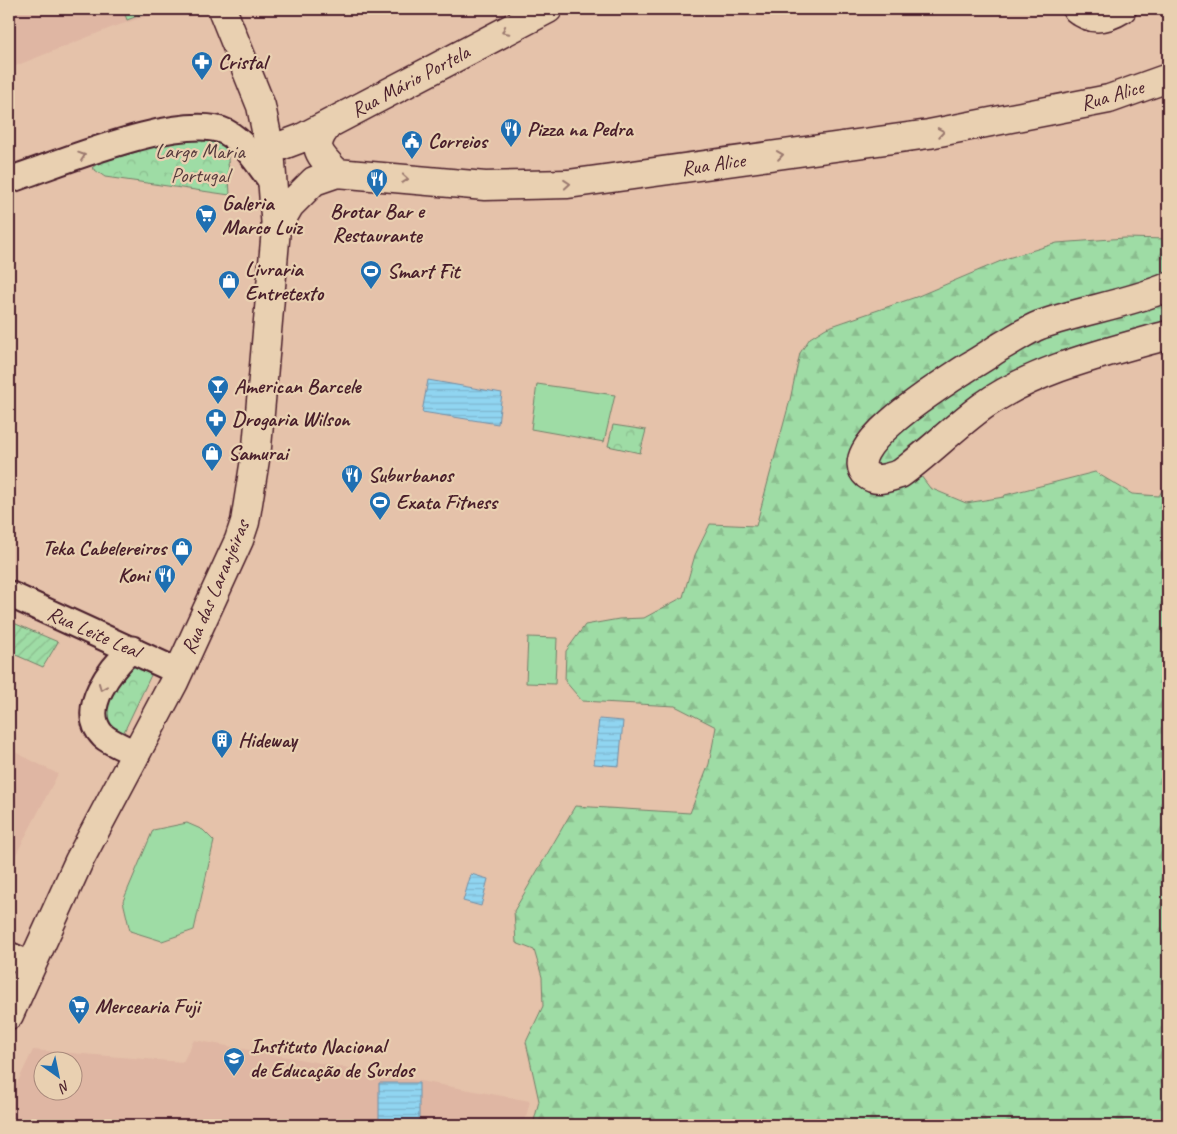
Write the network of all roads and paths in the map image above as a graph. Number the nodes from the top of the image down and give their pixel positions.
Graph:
1 (222, 9) edge
2 (548, 9) edge
3 (1076, 9) edge
4 (1122, 9) edge
5 (1168, 78) edge
6 (329, 124) junction
7 (270, 150) junction
8 (337, 173) junction
9 (9, 180) edge
10 (272, 182) junction
11 (276, 228) junction
12 (1168, 287) edge
13 (1168, 335) edge
14 (9, 594) edge
15 (132, 649) junction
16 (179, 672) junction
17 (137, 754) junction
18 (20, 960) edge
19 (9, 1015) edge

1 - 7 street, Rua das Laranjeiras
2 -> 6 street, Rua Mário Portela
3 - 4 street
8 -> 5 street, Rua Alice
6 - 7 street, Rua Mário Portela
6 - 8 street
7 - 10 street, Rua das Laranjeiras
8 - 11 street, Rua Alice
9 -> 10 street
10 - 11 street, Rua das Laranjeiras
11 - 16 street, Rua das Laranjeiras
12 - 13 street
14 - 15 street, Rua Leite Leal
15 - 16 street, Rua Leite Leal
15 -> 17 street
16 - 17 street, Rua das Laranjeiras
17 - 18 street, Rua das Laranjeiras
18 - 19 street, Rua das Laranjeiras

